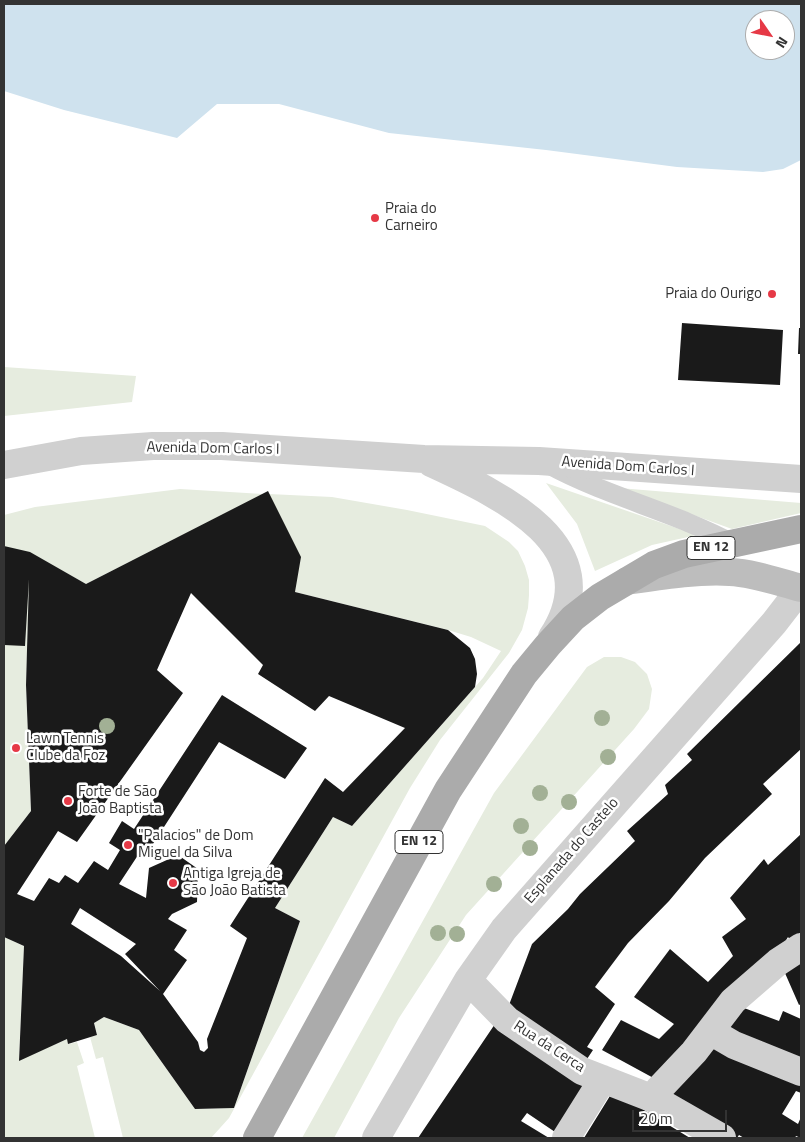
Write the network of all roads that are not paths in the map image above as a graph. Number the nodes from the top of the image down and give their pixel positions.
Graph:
1 (424, 459) junction
2 (539, 461) junction
3 (4, 465) edge
4 (801, 479) edge
5 (801, 529) edge
6 (734, 544) junction
7 (626, 581) junction
8 (801, 588) edge
9 (548, 645) junction
10 (801, 947) edge
11 (468, 980) junction
12 (710, 1031) junction
13 (801, 1072) edge
14 (603, 1079) junction
15 (654, 1099) junction
16 (257, 1138) edge
17 (376, 1138) edge
18 (566, 1138) edge
19 (722, 1138) edge

1 - 2 street, Avenida Dom Carlos I
1 - 3 street, Avenida Dom Carlos I
1 - 9 street, Avenida Dom Carlos I
2 - 4 street, Avenida Dom Carlos I
2 - 6 lane
5 - 6 main road, Esplanada do Castelo / EN 12
6 - 7 main road, Esplanada do Castelo / EN 12
7 - 8 street, Esplanada do Castelo
7 - 9 main road, Esplanada do Castelo / EN 12
8 - 11 street, Esplanada do Castelo
9 - 16 main road, Esplanada do Castelo / EN 12
10 - 12 street
11 - 14 street, Rua da Cerca
11 - 17 street, Esplanada do Castelo
12 - 13 street
12 - 15 street
14 - 15 street, Rua da Cerca
14 - 18 street
15 - 19 street, Rua da Cerca

